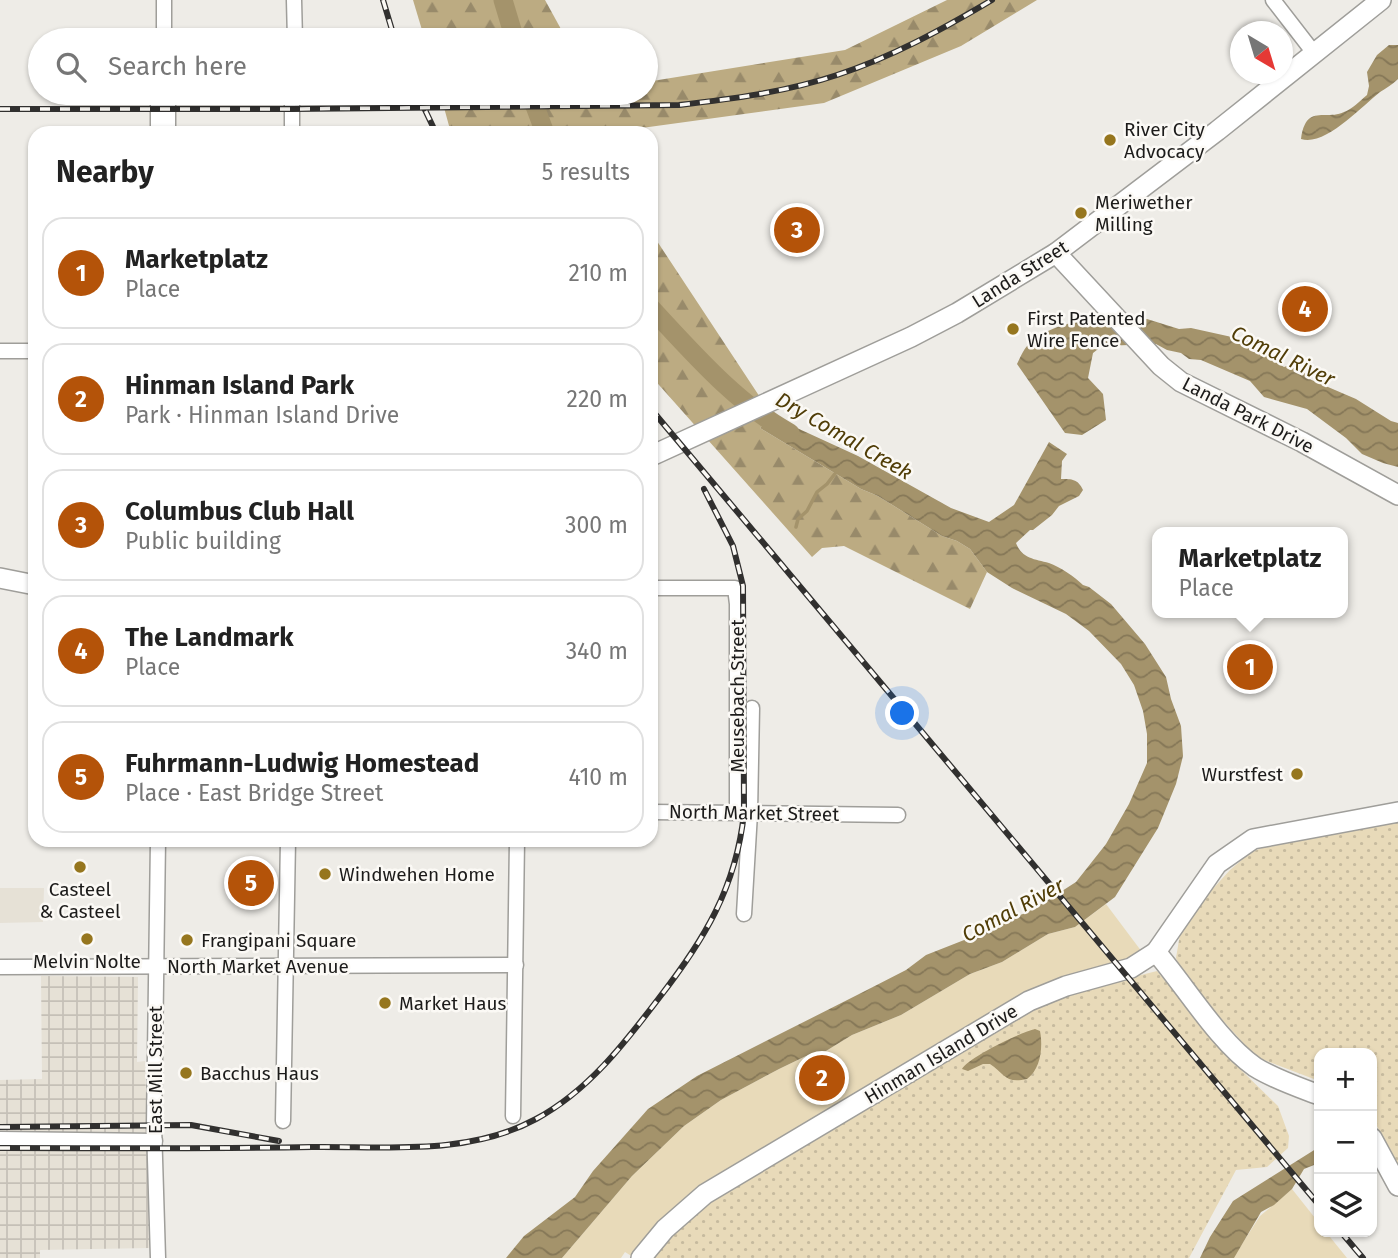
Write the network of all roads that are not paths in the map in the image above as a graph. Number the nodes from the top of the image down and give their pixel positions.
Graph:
1 (164, 0) edge
2 (294, 0) edge
3 (1273, 0) edge
4 (1381, 0) edge
5 (164, 28) edge
6 (295, 28) edge
7 (1314, 53) junction
8 (158, 105) edge
9 (168, 105) edge
10 (292, 105) edge
11 (299, 105) edge
12 (158, 126) edge
13 (168, 126) edge
14 (292, 126) edge
15 (299, 126) edge
16 (1056, 253) junction
17 (1076, 274) junction
18 (1014, 278) junction
19 (0, 351) edge
20 (28, 351) edge
21 (658, 453) edge
22 (1398, 495) edge
23 (0, 578) edge
24 (28, 584) edge
25 (28, 586) edge
26 (658, 588) edge
27 (0, 594) edge
28 (752, 708) dead end
29 (658, 812) edge
30 (1398, 812) edge
31 (744, 813) junction
32 (898, 815) dead end
33 (158, 847) edge
34 (289, 847) edge
35 (517, 847) edge
36 (744, 914) dead end
37 (1175, 927) junction
38 (1156, 952) junction
39 (516, 965) junction
40 (155, 966) junction
41 (286, 966) junction
42 (0, 967) edge
43 (1172, 972) junction
44 (1314, 1094) edge
45 (513, 1116) dead end
46 (283, 1121) dead end
47 (0, 1139) edge
48 (155, 1142) junction
49 (1377, 1147) edge
50 (1398, 1186) edge
51 (158, 1258) edge
52 (640, 1258) edge

1 - 5 street
2 - 6 street
3 - 7 street
4 - 7 street, Landa Street
7 - 16 street, Landa Street
8 - 12 street
9 - 13 street
10 - 14 street
11 - 15 street
16 - 17 street, Landa Park Drive
16 - 18 street, Landa Street
17 - 18 street
17 - 22 street, Landa Park Drive
18 - 21 street, Landa Street
19 - 20 street
23 - 24 street
25 - 27 street
26 - 31 street, Meusebach Street
28 - 31 street, Meusebach Street
29 - 31 street, North Market Street
30 - 37 street
31 - 32 street, North Market Street
31 - 36 street, Meusebach Street
33 - 40 street, East Mill Street
34 - 41 street
35 - 39 street
37 - 38 street
37 - 43 street
38 - 43 street
38 - 52 street, Hinman Island Drive
39 - 41 street, North Market Avenue
39 - 45 street
40 - 41 street, North Market Avenue
40 - 42 street, North Market Avenue
40 - 48 street, East Mill Street
41 - 46 street
43 - 44 street
47 - 48 street
48 - 51 street, East Mill Street
49 - 50 street

